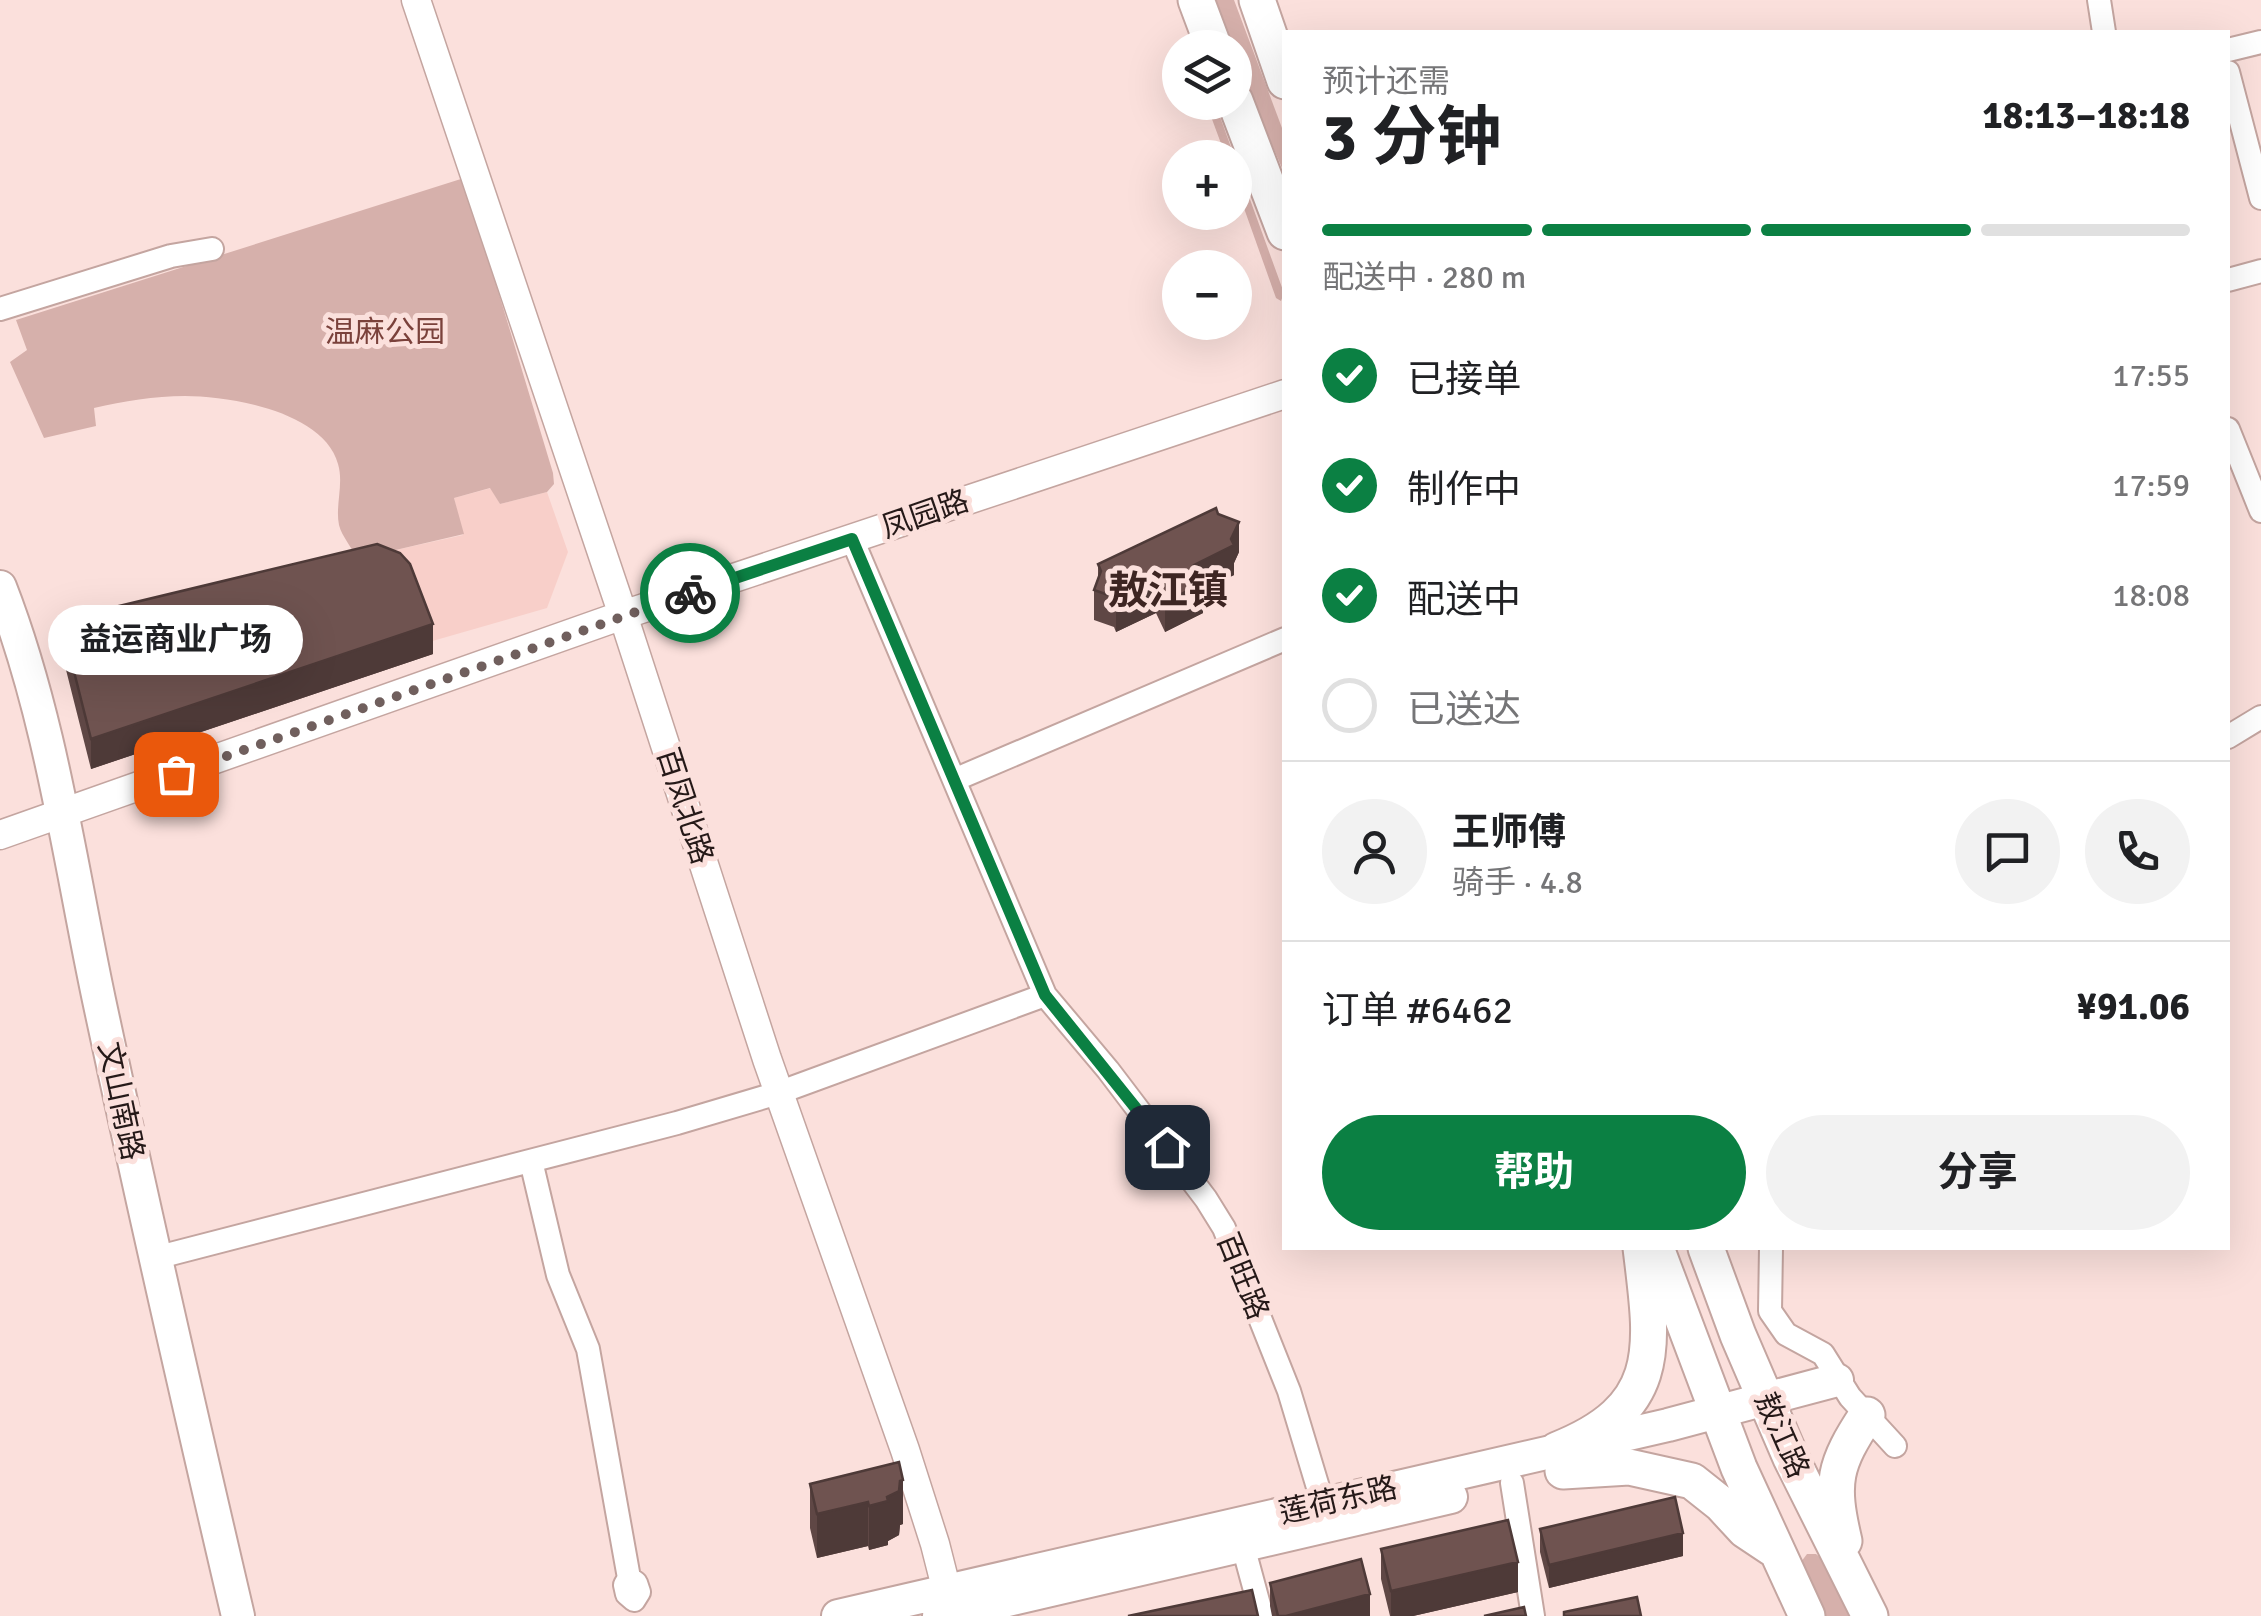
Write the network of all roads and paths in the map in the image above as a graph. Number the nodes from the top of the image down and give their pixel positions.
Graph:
1 (416, 0) edge
2 (1196, 0) edge
3 (1257, 0) edge
4 (2099, 0) edge
5 (1207, 30) edge
6 (2104, 30) edge
7 (2261, 42) edge
8 (2230, 50) edge
9 (1282, 72) edge
10 (2230, 80) edge
11 (1242, 120) edge
12 (2261, 198) edge
13 (1282, 224) edge
14 (212, 249) dead end
15 (2261, 271) edge
16 (2230, 279) edge
17 (0, 309) edge
18 (1282, 395) edge
19 (2230, 434) edge
20 (2261, 511) edge
21 (852, 539) junction
22 (0, 587) edge
23 (623, 615) junction
24 (1282, 641) edge
25 (2261, 717) edge
26 (2230, 736) edge
27 (954, 780) junction
28 (60, 814) junction
29 (0, 835) edge
30 (1045, 995) junction
31 (778, 1093) junction
32 (531, 1161) junction
33 (1642, 1250) edge
34 (1657, 1250) edge
35 (1707, 1250) edge
36 (1770, 1250) edge
37 (155, 1258) junction
38 (1851, 1398) junction
39 (1770, 1408) junction
40 (1722, 1421) junction
41 (1895, 1446) dead end
42 (1560, 1461) junction
43 (1512, 1484) junction
44 (1323, 1504) junction
45 (1827, 1532) junction
46 (1243, 1546) junction
47 (1777, 1551) junction
48 (1853, 1581) junction
49 (634, 1598) edge
50 (948, 1609) edge
51 (238, 1616) edge
52 (838, 1616) edge
53 (1262, 1616) edge
54 (1533, 1616) edge
55 (1807, 1616) edge
56 (1870, 1616) edge

1 - 23 street, 百凤北路
2 - 5 main road
3 - 9 main road
4 - 6 street
7 - 8 street
10 - 12 street
11 - 13 main road
14 - 17 street
15 - 16 street
18 - 21 street, 凤园路
19 - 20 street
21 - 23 street, 凤园路
21 - 27 street, 百旺路
22 - 28 main road, 文山南路
23 - 28 street, 凤园路
23 - 31 street, 百凤北路
24 - 27 street
25 - 26 street
27 - 30 street, 百旺路
28 - 29 street, 凤园路
28 - 37 main road, 文山南路
30 - 31 street
30 - 44 street, 百旺路
31 - 32 street
31 - 50 street, 百凤北路
32 - 37 street
32 - 49 street
33 - 42 main road
34 - 40 main road, 敖江路
35 - 39 main road, 敖江路
36 - 38 street
37 - 51 main road, 文山南路
38 - 39 main road, 莲荷东路
38 - 41 street
38 - 48 main road
39 - 40 main road, 莲荷东路
39 - 45 main road, 敖江路
40 - 42 main road, 莲荷东路
40 - 47 main road, 敖江路
42 - 43 main road, 莲荷东路
42 - 44 main road, 莲荷东路
42 - 47 main road
43 - 46 main road, 莲荷东路
43 - 54 street
44 - 50 main road, 莲荷东路
45 - 47 main road
45 - 48 main road, 敖江路
46 - 50 main road, 莲荷东路
46 - 53 street
47 - 55 main road, 敖江路
48 - 56 main road, 敖江路
50 - 52 main road, 莲荷东路

